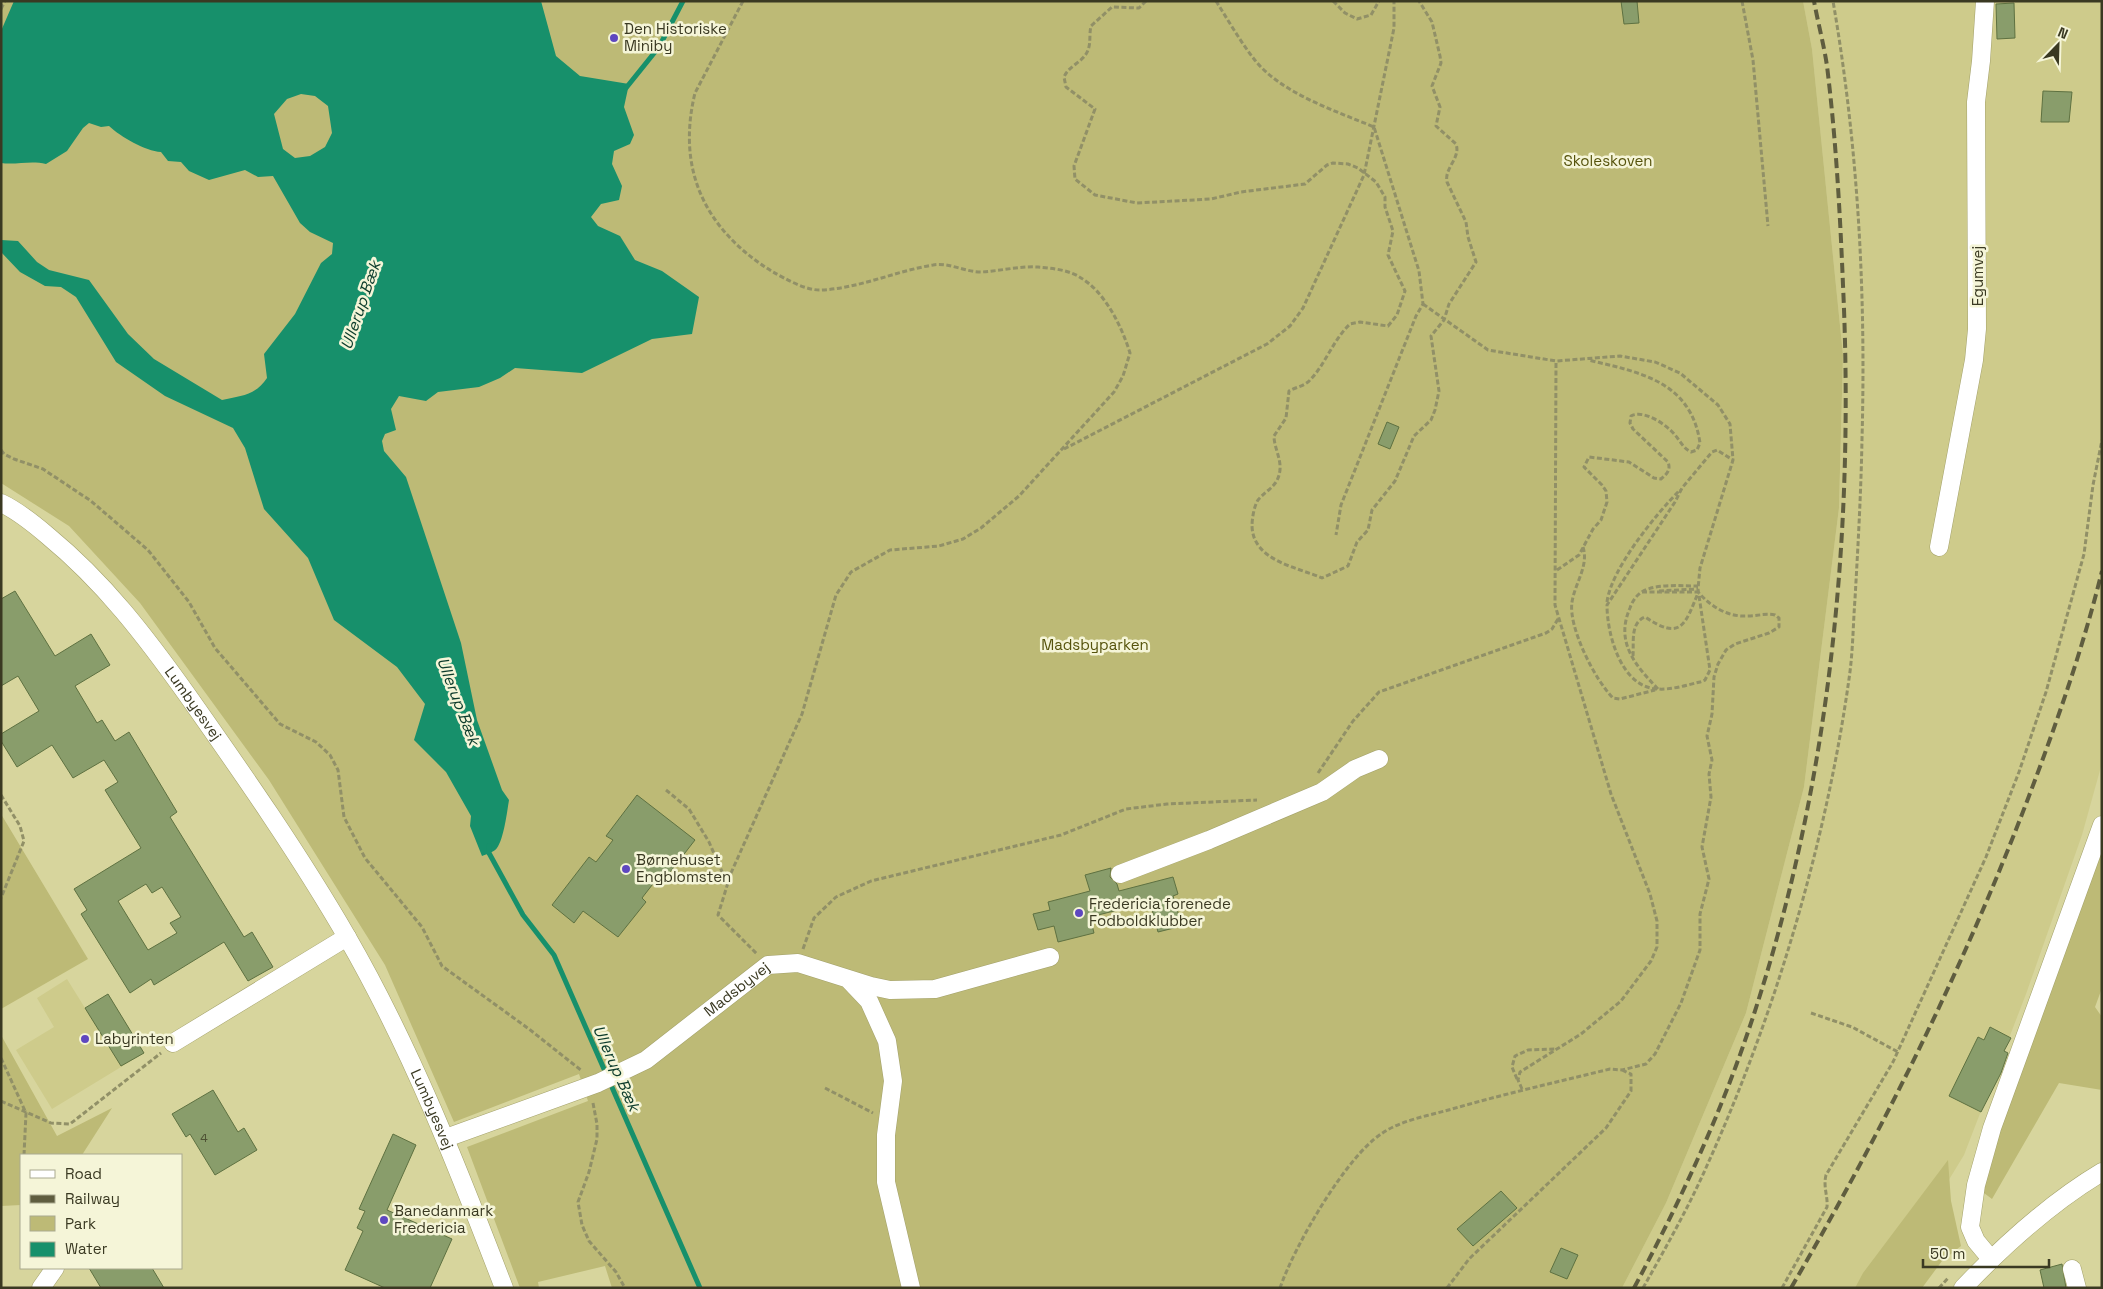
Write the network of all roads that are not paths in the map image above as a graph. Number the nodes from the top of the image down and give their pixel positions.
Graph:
1 (1985, 1) edge
2 (1, 503) edge
3 (1939, 547) dead end
4 (1379, 759) dead end
5 (2102, 825) edge
6 (1120, 874) dead end
7 (347, 938) junction
8 (1050, 957) dead end
9 (849, 979) junction
10 (174, 1044) road end
11 (446, 1138) junction
12 (2102, 1172) edge
13 (1991, 1259) junction
14 (54, 1269) edge
15 (2072, 1269) dead end
16 (41, 1288) edge
17 (504, 1288) edge
18 (911, 1288) edge
19 (1963, 1288) edge
20 (2077, 1288) edge

1 - 3 street, Egumvej
2 - 7 street, Lumbyesvej
4 - 6 street
5 - 13 street
7 - 10 street
7 - 11 street, Lumbyesvej
8 - 9 street, Madsbyvej
9 - 11 street, Madsbyvej
9 - 18 street
11 - 17 street, Lumbyesvej
12 - 13 street
13 - 19 street
14 - 16 street
15 - 20 street

